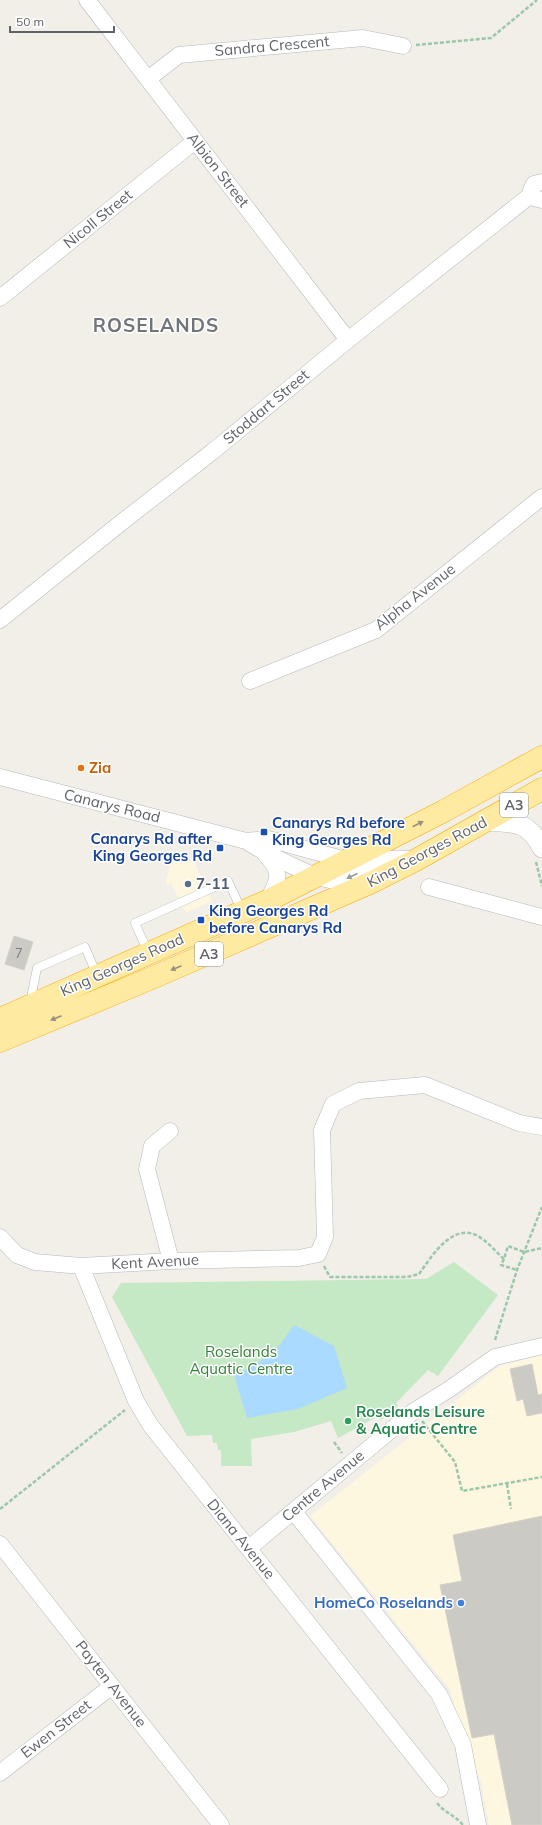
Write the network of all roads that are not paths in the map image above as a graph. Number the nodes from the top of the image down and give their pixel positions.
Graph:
1 (87, 0) edge
2 (403, 46) road end
3 (148, 79) junction
4 (195, 141) junction
5 (539, 192) edge
6 (0, 298) edge
7 (348, 340) junction
8 (542, 496) edge
9 (0, 620) edge
10 (250, 681) dead end
11 (542, 757) edge
12 (0, 777) edge
13 (542, 789) edge
14 (486, 821) junction
15 (246, 841) junction
16 (542, 848) edge
17 (264, 852) junction
18 (346, 860) junction
19 (416, 860) junction
20 (316, 875) junction
21 (430, 887) dead end
22 (267, 901) junction
23 (242, 912) junction
24 (542, 917) edge
25 (148, 953) junction
26 (97, 976) junction
27 (30, 1006) junction
28 (0, 1019) edge
29 (0, 1041) edge
30 (542, 1127) edge
31 (170, 1131) dead end
32 (0, 1237) edge
33 (171, 1261) junction
34 (81, 1266) junction
35 (542, 1346) edge
36 (294, 1512) junction
37 (0, 1544) edge
38 (249, 1548) junction
39 (112, 1686) junction
40 (0, 1772) edge
41 (438, 1795) road end
42 (221, 1825) edge
43 (478, 1825) edge

1 - 3 street, Albion Street
2 - 3 street, Sandra Crescent
3 - 4 street, Albion Street
4 - 6 street, Nicoll Street
4 - 7 street, Albion Street
5 - 7 street, Stoddart Street
7 - 9 street, Stoddart Street
8 - 10 street, Alpha Avenue
18 -> 11 highway, King Georges Road / A3
12 - 15 street, Canarys Road
13 - 14 highway, King Georges Road / A3
14 - 16 street
14 - 19 highway, King Georges Road / A3
15 - 17 street, Canarys Road
15 - 18 street, Canarys Road
17 - 20 street, Canarys Road
17 - 22 street, Canarys Road
18 - 20 highway, King Georges Road / A3
19 -> 20 street, Canarys Road
19 -> 29 highway, King Georges Road / A3
20 - 22 highway, King Georges Road / A3
21 - 24 street
22 - 23 highway, King Georges Road / A3
23 - 25 highway, King Georges Road / A3
23 - 25 lane
25 - 26 highway, King Georges Road / A3
26 - 27 highway, King Georges Road / A3
26 - 27 lane
27 - 28 highway, King Georges Road / A3
30 - 33 street, Kent Avenue
31 - 33 street
32 - 34 street, Kent Avenue
33 - 34 street, Kent Avenue
34 - 38 street, Diana Avenue
35 - 36 street, Centre Avenue
36 - 38 street, Centre Avenue
36 - 43 street
37 - 39 street, Payten Avenue
38 - 41 street, Diana Avenue
39 - 40 street, Ewen Street
39 - 42 street, Payten Avenue

